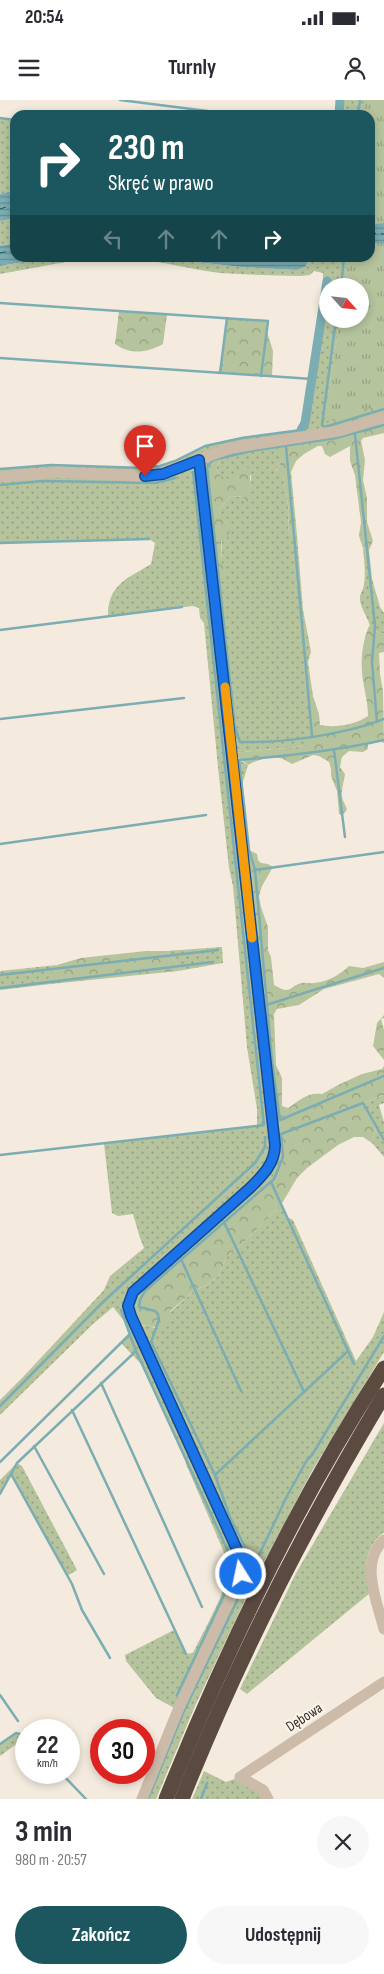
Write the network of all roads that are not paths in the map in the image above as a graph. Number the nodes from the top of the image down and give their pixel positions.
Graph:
1 (384, 417) edge
2 (199, 460) junction
3 (0, 477) edge
4 (384, 1368) edge
5 (384, 1395) edge
6 (384, 1540) edge
7 (384, 1629) edge
8 (384, 1682) edge
9 (142, 1799) edge
10 (166, 1799) edge
11 (182, 1799) edge
12 (268, 1799) edge

1 - 2 street
2 - 3 street
2 - 9 street
4 - 10 highway
5 - 11 highway
6 - 7 street
8 - 12 street, Dębowa

